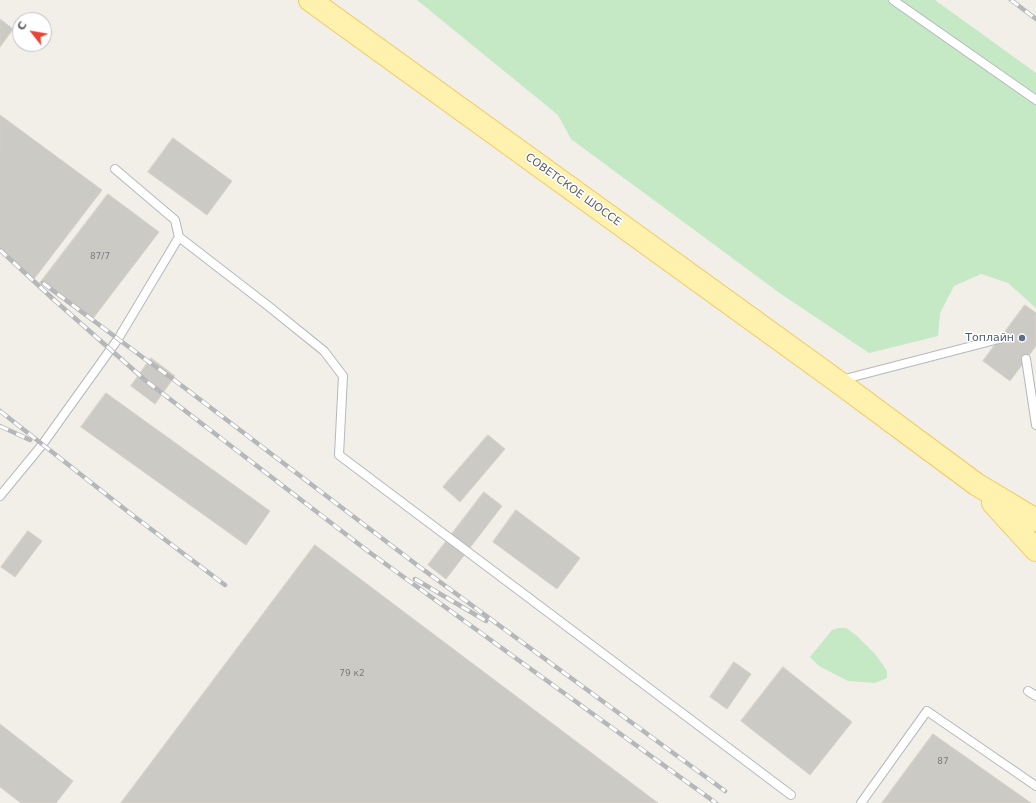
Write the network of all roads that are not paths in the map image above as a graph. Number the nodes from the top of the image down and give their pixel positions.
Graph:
1 (310, 0) edge
2 (893, 0) edge
3 (1036, 100) edge
4 (115, 169) dead end
5 (178, 238) junction
6 (999, 339) dead end
7 (1026, 359) dead end
8 (837, 381) junction
9 (1036, 425) edge
10 (976, 484) junction
11 (0, 496) edge
12 (1036, 520) edge
13 (1036, 550) edge
14 (1028, 690) dead end
15 (1036, 696) edge
16 (1036, 786) edge
17 (792, 795) dead end
18 (861, 803) edge

1 - 8 main road, СОВЕТСКОЕ ШОССЕ
2 - 3 lane
4 - 5 lane
5 - 11 lane
5 - 17 lane
6 - 8 lane
7 - 9 lane
8 - 10 main road, СОВЕТСКОЕ ШОССЕ
10 - 12 main road
10 - 13 main road
14 - 15 lane
16 - 18 lane

